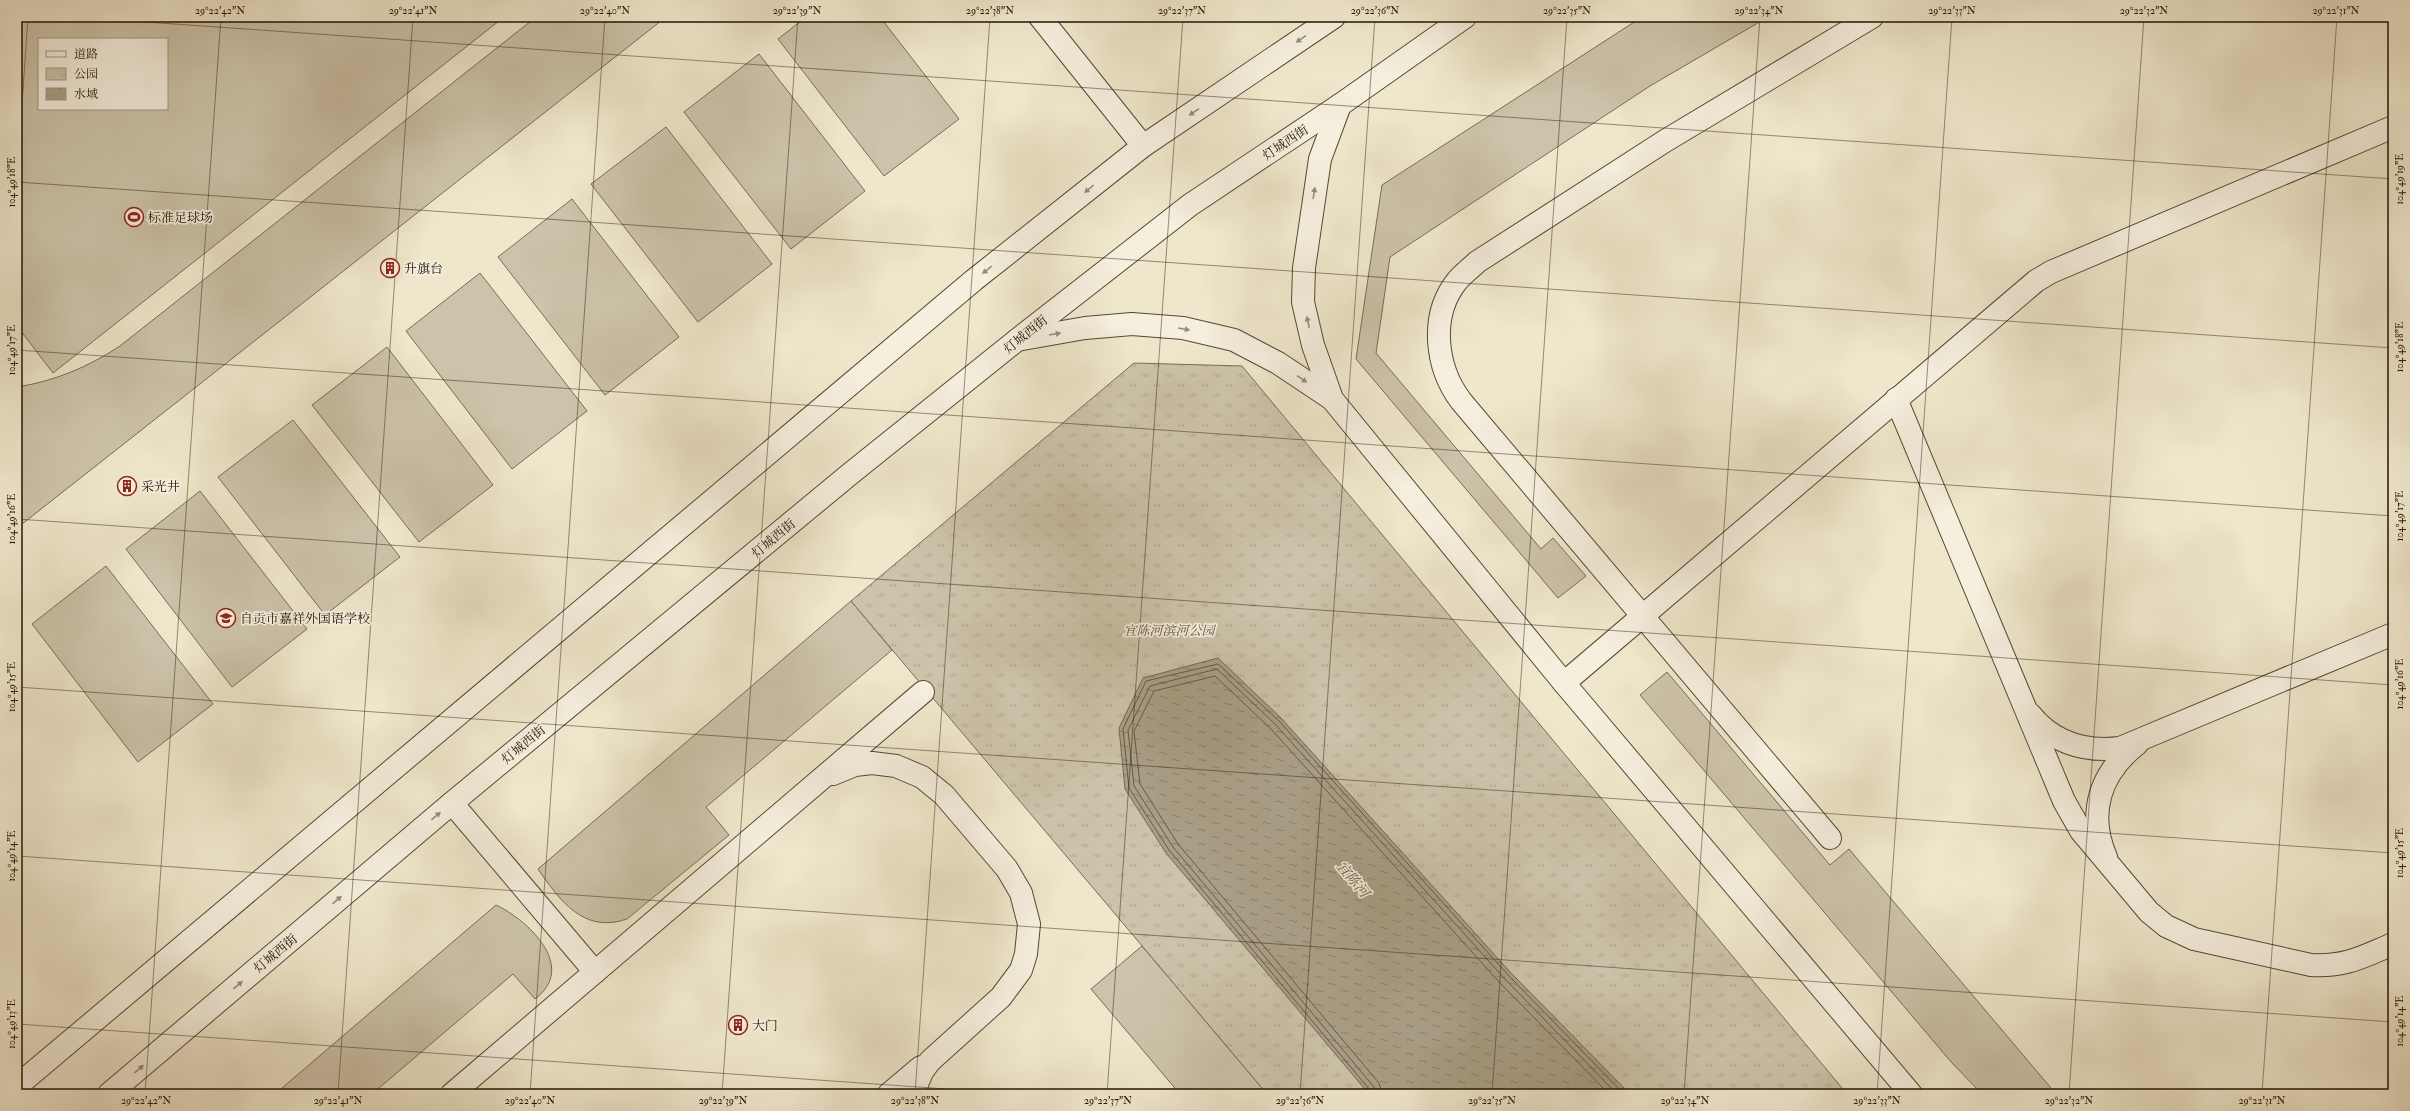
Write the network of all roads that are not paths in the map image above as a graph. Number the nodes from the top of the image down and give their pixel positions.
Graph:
1 (1040, 17) edge
2 (1334, 17) edge
3 (1465, 17) edge
4 (1872, 17) edge
5 (1340, 105) junction
6 (2393, 127) edge
7 (1143, 146) junction
8 (1017, 340) junction
9 (1332, 399) junction
10 (1896, 400) junction
11 (1643, 615) junction
12 (2393, 634) edge
13 (1564, 682) junction
14 (923, 692) dead end
15 (2023, 705) junction
16 (2141, 740) junction
17 (817, 783) junction
18 (452, 803) junction
19 (1830, 838) dead end
20 (2112, 868) junction
21 (2393, 944) edge
22 (594, 972) junction
23 (940, 1050) junction
24 (17, 1086) edge
25 (109, 1094) edge
26 (452, 1094) edge
27 (889, 1094) edge
28 (913, 1094) edge
29 (1911, 1094) edge

1 - 7 street
2 -> 7 street
3 - 5 street, 灯城西街
4 - 11 street
5 - 8 street, 灯城西街
9 -> 5 street
6 - 10 street
7 -> 24 street
8 -> 9 street
8 - 18 street, 灯城西街
9 - 13 street
10 - 11 street
10 - 15 street
11 - 13 street
11 - 19 street
12 - 16 street
13 - 29 street
14 - 17 street
15 - 16 street
15 - 20 street
16 - 20 street
17 - 22 street
17 - 23 street
18 - 22 street
25 -> 18 street, 灯城西街
20 - 21 street
22 - 26 street
23 - 27 street
23 - 28 street

